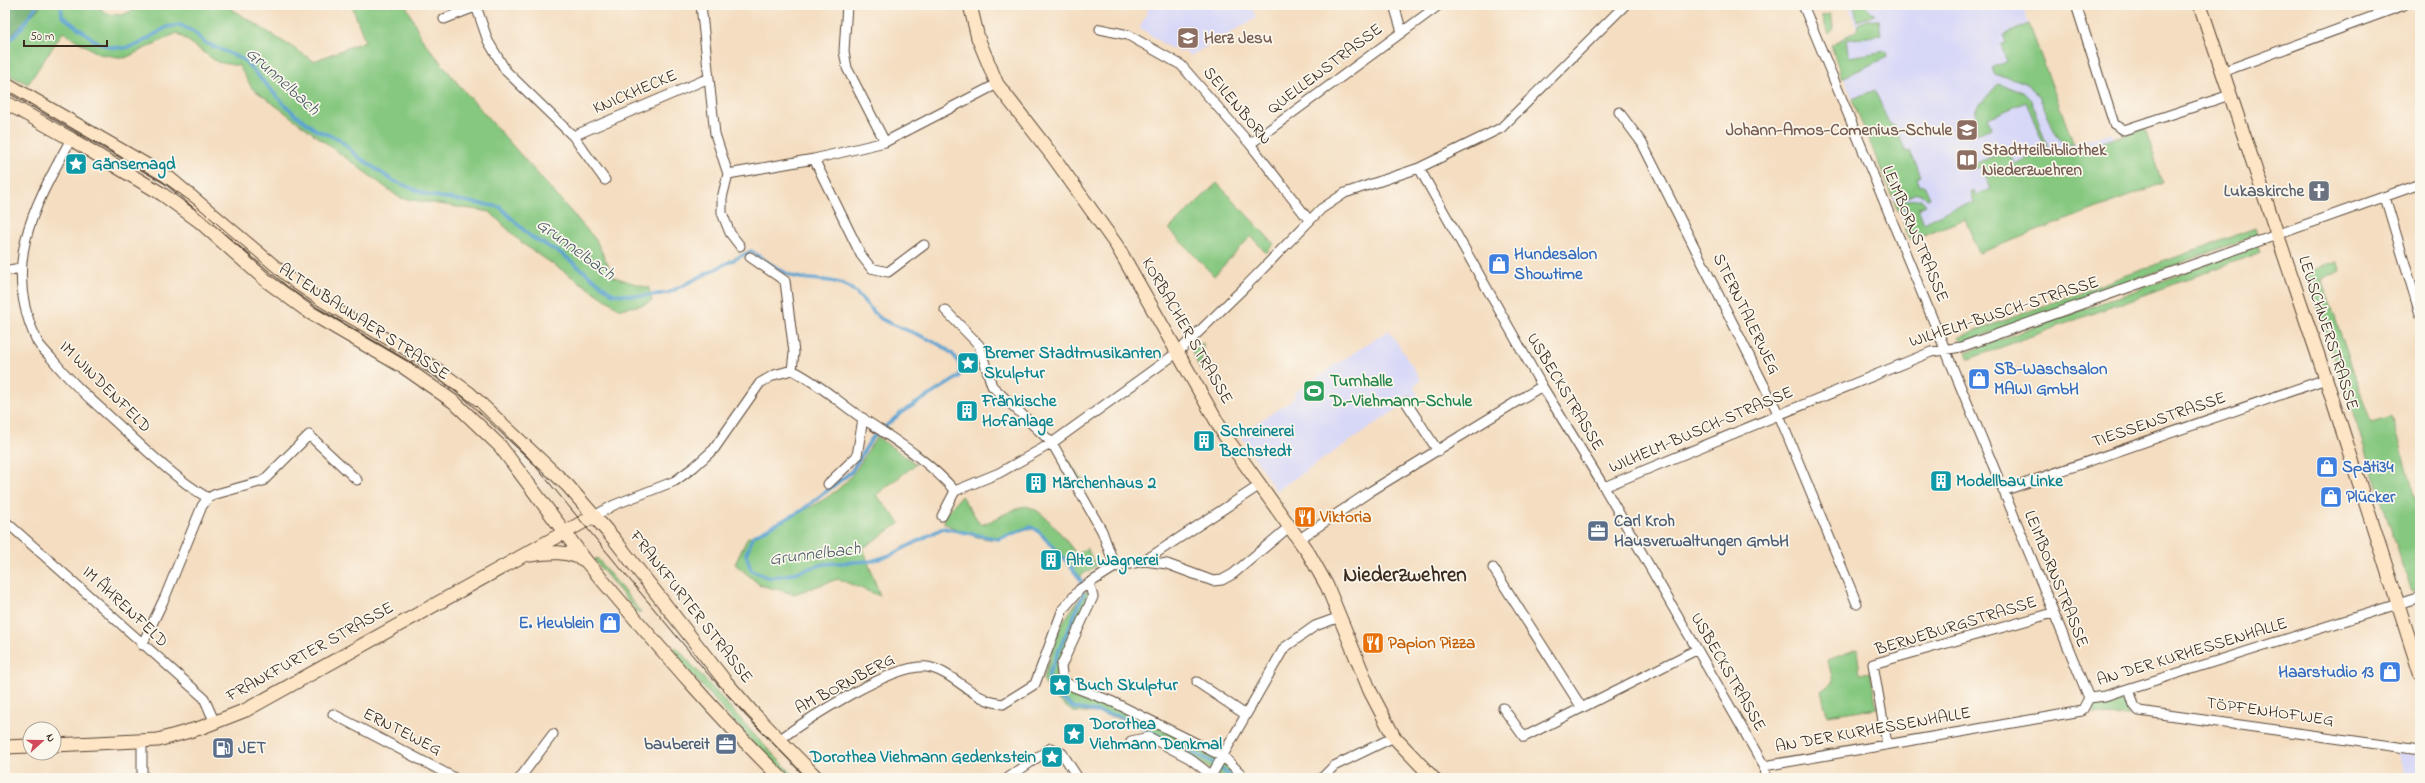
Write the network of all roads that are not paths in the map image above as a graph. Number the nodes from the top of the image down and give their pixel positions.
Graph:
1 (701, 5) edge
2 (847, 5) edge
3 (970, 5) edge
4 (1394, 5) edge
5 (1439, 5) edge
6 (1625, 5) edge
7 (1802, 5) edge
8 (2076, 5) edge
9 (2200, 5) edge
10 (2404, 5) edge
11 (478, 6) edge
12 (444, 19) dead end
13 (1100, 29) dead end
14 (1402, 32) junction
15 (2222, 72) junction
16 (709, 78) junction
17 (5, 84) edge
18 (997, 84) junction
19 (2230, 95) junction
20 (5, 102) edge
21 (1619, 112) dead end
22 (573, 136) junction
23 (72, 139) junction
24 (885, 142) junction
25 (1250, 144) junction
26 (814, 159) junction
27 (1419, 168) junction
28 (728, 174) junction
29 (605, 180) dead end
30 (2420, 184) edge
31 (2385, 197) junction
32 (1309, 220) junction
33 (2276, 234) junction
34 (924, 245) dead end
35 (740, 246) dead end
36 (750, 257) dead end
37 (20, 268) junction
38 (5, 271) edge
39 (945, 310) dead end
40 (2420, 314) edge
41 (1946, 349) junction
42 (1178, 352) junction
43 (792, 370) junction
44 (2326, 379) junction
45 (1542, 386) junction
46 (1406, 402) dead end
47 (1779, 414) junction
48 (863, 418) junction
49 (1052, 443) junction
50 (1438, 450) junction
51 (357, 480) dead end
52 (828, 484) dead end
53 (1604, 488) junction
54 (1254, 489) dead end
55 (955, 491) junction
56 (2003, 491) junction
57 (208, 498) junction
58 (594, 516) junction
59 (942, 516) dead end
60 (5, 521) edge
61 (1289, 527) junction
62 (565, 532) junction
63 (1298, 540) junction
64 (523, 556) junction
65 (586, 561) junction
66 (1144, 561) junction
67 (1115, 567) junction
68 (1494, 568) dead end
69 (1085, 586) junction
70 (2420, 597) edge
71 (1858, 604) dead end
72 (2398, 604) junction
73 (2053, 613) junction
74 (1340, 617) junction
75 (142, 645) junction
76 (1696, 650) junction
77 (2420, 673) edge
78 (1197, 682) dead end
79 (2129, 689) junction
80 (2089, 698) junction
81 (1503, 708) dead end
82 (1582, 708) junction
83 (333, 714) dead end
84 (1246, 715) junction
85 (215, 723) junction
86 (554, 734) dead end
87 (1394, 738) junction
88 (779, 740) junction
89 (1131, 740) dead end
90 (142, 741) junction
91 (1887, 744) junction
92 (62, 745) edge
93 (22, 747) edge
94 (5, 748) edge
95 (2420, 750) edge
96 (1223, 758) junction
97 (1764, 766) junction
98 (1212, 775) edge
99 (142, 778) edge
100 (455, 778) edge
101 (520, 778) edge
102 (781, 778) edge
103 (817, 778) edge
104 (1008, 778) edge
105 (1078, 778) edge
106 (1245, 778) edge
107 (1322, 778) edge
108 (1433, 778) edge
109 (1765, 778) edge

1 - 16 street
2 - 24 street
3 - 18 main road, KORBACHER STRASSE
4 - 14 street
5 - 14 street, QUELLENSTRASSE
6 - 27 street
7 - 41 street, LEIMBORNSTRASSE
8 - 19 street
9 - 15 main road, LEUSCHNERSTRASSE
10 - 15 street
11 - 12 street
11 - 22 street
13 - 25 street, SEILENBORN
14 - 25 street, QUELLENSTRASSE
15 - 19 main road, LEUSCHNERSTRASSE
16 - 22 street, KNICKHECKE
16 - 28 street
17 - 58 main road, ALTENBAUNAER STRASSE
18 - 24 street
18 - 42 main road, KORBACHER STRASSE
19 - 33 main road, LEUSCHNERSTRASSE
20 - 23 main road, ALTENBAUNAER STRASSE
21 - 47 street, STERNTALERWEG
22 - 29 street
23 - 37 street, IM WINDENFELD
23 - 62 main road, ALTENBAUNAER STRASSE
24 - 26 street
25 - 32 street, SEILENBORN
26 - 28 street
26 - 34 street
27 - 32 street
27 - 45 street, USBECKSTRASSE
28 - 35 street
30 - 31 street, WILHELM-BUSCH-STRASSE
31 - 33 street, WILHELM-BUSCH-STRASSE
31 - 40 street
32 - 42 street
33 - 41 street, WILHELM-BUSCH-STRASSE
33 - 44 main road, LEUSCHNERSTRASSE
36 - 43 street
37 - 38 street
37 - 57 street, IM WINDENFELD
39 - 49 street
41 - 47 street, WILHELM-BUSCH-STRASSE
41 - 56 street, LEIMBORNSTRASSE
42 - 49 street
42 - 61 main road, KORBACHER STRASSE
43 - 48 street
43 - 58 street
44 - 56 street, TIESSENSTRASSE
44 - 72 main road, LEUSCHNERSTRASSE
45 - 50 street
45 - 53 street, USBECKSTRASSE
46 - 50 street
47 - 53 street, WILHELM-BUSCH-STRASSE
47 - 71 street, STERNTALERWEG
48 - 52 street
48 - 55 street
49 - 55 street
49 - 67 street
50 - 63 street
51 - 57 street
53 - 76 street, USBECKSTRASSE
54 - 66 street
55 - 59 street
56 - 73 street, LEIMBORNSTRASSE
57 - 75 street
58 - 62 main road, FRANKFURTER STRASSE
58 - 88 main road, FRANKFURTER STRASSE
60 - 75 street, IM ÄHRENFELD
61 - 63 main road, KORBACHER STRASSE
61 - 66 street
62 - 64 main road, FRANKFURTER STRASSE
62 - 65 main road, ALTENBAUNAER STRASSE
63 - 74 main road, KORBACHER STRASSE
64 - 65 main road, FRANKFURTER STRASSE
64 - 85 main road, FRANKFURTER STRASSE
65 - 102 main road, FRANKFURTER STRASSE
66 - 67 street
67 - 69 street
68 - 82 street
69 - 88 street, AM BORNBERG
69 - 96 street
70 - 72 street, AN DER KURHESSENHALLE
72 - 77 main road, LEUSCHNERSTRASSE
72 - 79 street, AN DER KURHESSENHALLE
73 - 80 street, LEIMBORNSTRASSE
73 - 91 street, BERNEBURGSTRASSE
74 - 84 street
74 - 87 main road, KORBACHER STRASSE
75 - 85 street, IM ÄHRENFELD
76 - 82 street
76 - 97 street, USBECKSTRASSE
78 - 84 street
79 - 80 street, AN DER KURHESSENHALLE
79 - 95 street, TÖPFENHOFWEG
80 - 91 street, AN DER KURHESSENHALLE
81 - 82 street
83 - 100 street, ERNTEWEG
84 - 96 street
85 - 90 main road, FRANKFURTER STRASSE
86 - 101 street
87 - 107 street
87 - 108 main road, KORBACHER STRASSE
88 - 103 main road, FRANKFURTER STRASSE
89 - 98 street
90 - 92 main road, FRANKFURTER STRASSE
90 - 99 street
91 - 97 street, AN DER KURHESSENHALLE
93 - 94 main road
96 - 98 street
96 - 106 street
97 - 109 street, USBECKSTRASSE
104 - 105 street

